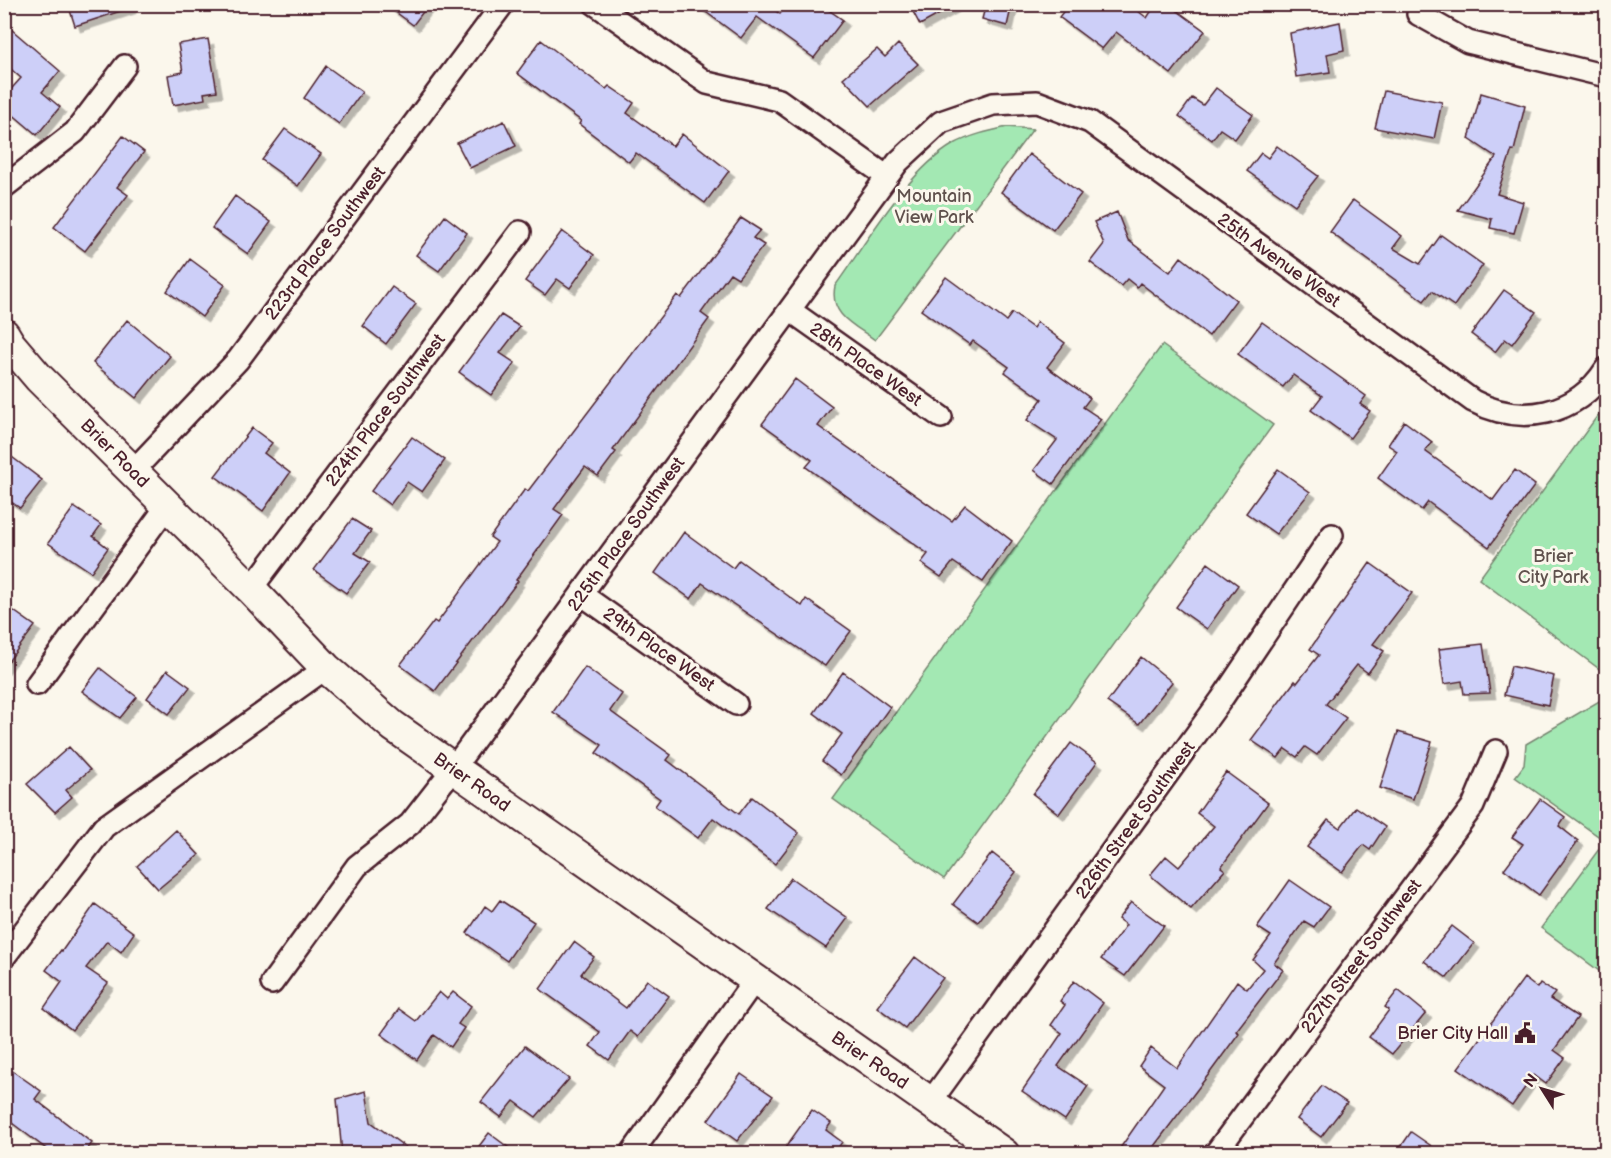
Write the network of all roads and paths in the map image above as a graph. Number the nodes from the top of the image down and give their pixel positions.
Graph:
1 (503, 4) edge
2 (595, 4) edge
3 (1418, 14) dead end
4 (125, 66) dead end
5 (1606, 76) edge
6 (993, 104) joint
7 (886, 176) junction
8 (4, 187) edge
9 (520, 232) dead end
10 (791, 311) junction
11 (4, 334) edge
12 (1606, 369) edge
13 (941, 417) dead end
14 (133, 471) junction
15 (167, 506) junction
16 (1332, 535) dead end
17 (251, 589) junction
18 (581, 594) junction
19 (326, 668) junction
20 (37, 684) dead end
21 (736, 704) dead end
22 (1496, 752) dead end
23 (453, 769) junction
24 (4, 957) edge
25 (754, 981) junction
26 (272, 983) dead end
27 (931, 1101) junction
28 (632, 1154) edge
29 (1004, 1154) edge
30 (1215, 1154) edge

1 - 14 street, 223rd Place Southwest
2 - 7 street
3 - 5 street
4 - 8 street
6 - 7 street, 225th Place Southwest
6 - 12 street, 25th Avenue West
7 - 10 street, 225th Place Southwest
9 - 17 street, 224th Place Southwest
10 - 13 street, 28th Place West
10 - 18 street, 225th Place Southwest
11 - 14 main road, Brier Road
14 - 15 main road, Brier Road
15 - 17 main road, Brier Road
15 - 20 street
16 - 27 street, 226th Street Southwest
17 - 19 main road, Brier Road
18 - 21 street, 29th Place West
18 - 23 street, 225th Place Southwest
19 - 23 main road, Brier Road
19 - 24 street
22 - 30 street, 227th Street Southwest
23 - 25 main road, Brier Road
23 - 26 street, 225th Place Southwest
25 - 27 main road, Brier Road
25 - 28 street
27 - 29 main road, Brier Road

